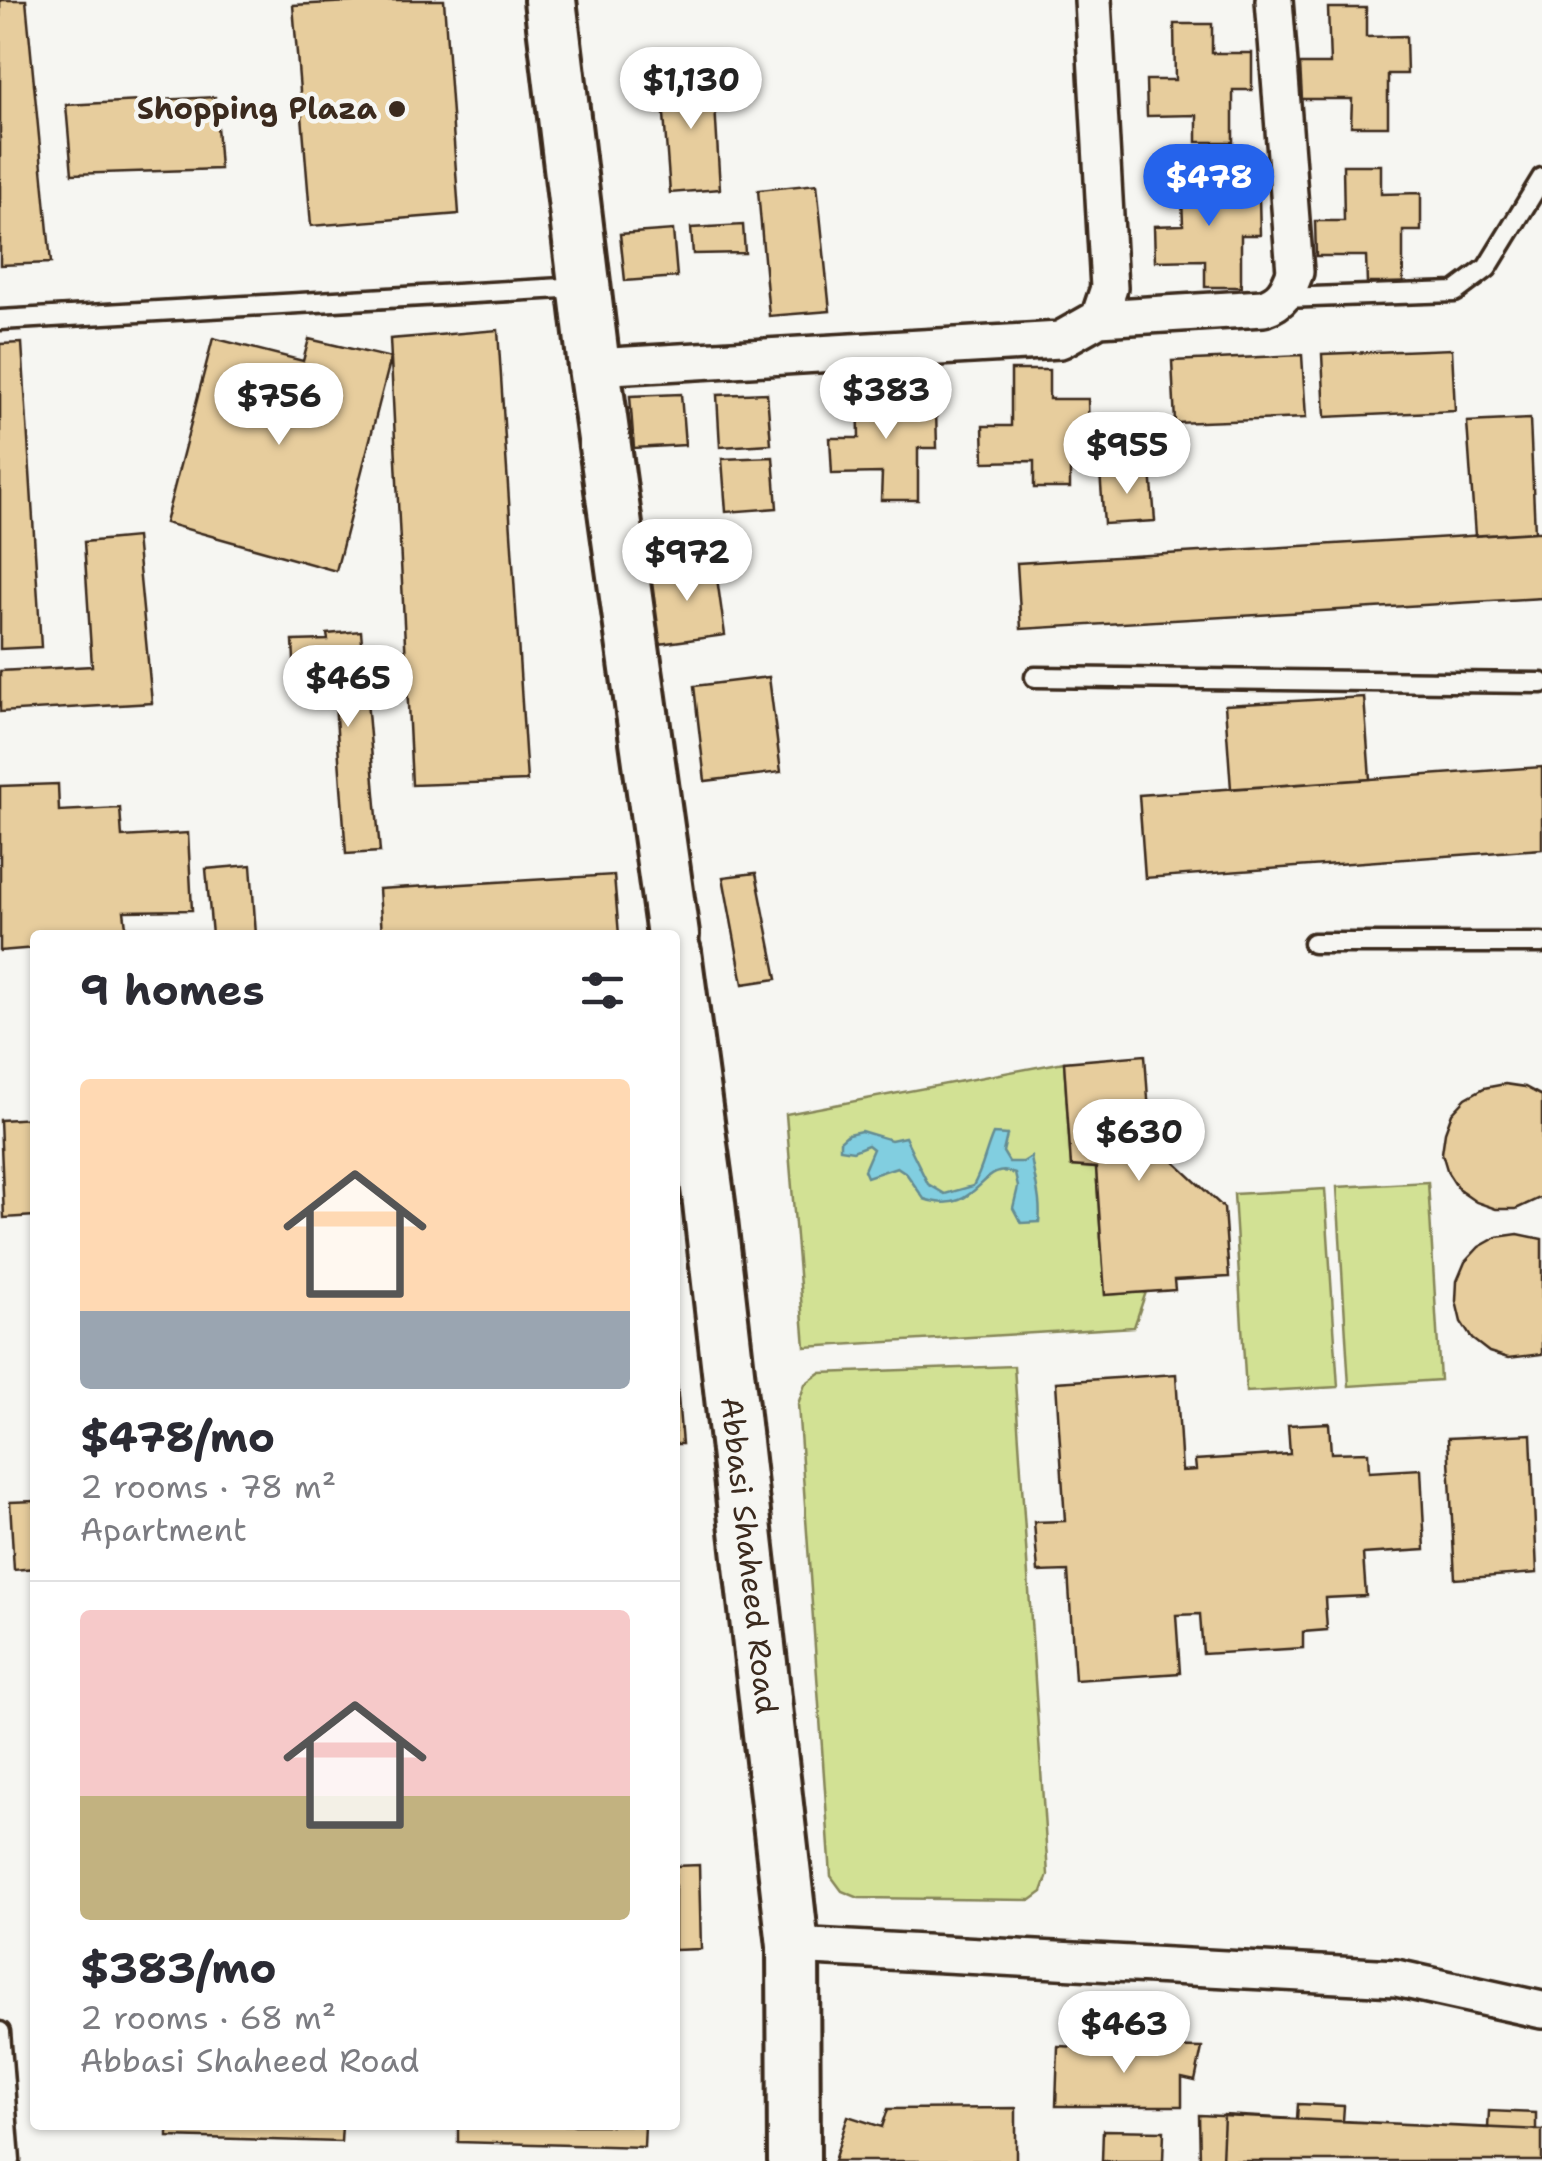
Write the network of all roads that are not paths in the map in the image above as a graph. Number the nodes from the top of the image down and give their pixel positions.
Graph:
1 (550, 0) edge
2 (1093, 0) edge
3 (1274, 0) edge
4 (1542, 178) edge
5 (585, 287) junction
6 (1282, 298) junction
7 (1099, 318) junction
8 (0, 320) edge
9 (594, 367) junction
10 (1036, 677) dead end
11 (1542, 683) edge
12 (671, 930) edge
13 (1313, 943) dead end
14 (1542, 943) edge
15 (680, 989) edge
16 (792, 1946) junction
17 (1542, 2010) edge
18 (0, 2032) edge
19 (10, 2161) edge
20 (794, 2161) edge

1 - 5 street
2 - 7 street
3 - 6 street
4 - 6 lane
5 - 8 lane
5 - 9 street
6 - 7 street
7 - 9 street
9 - 12 street
10 - 11 lane
13 - 14 lane
15 - 16 street, Abbasi Shaheed Road
16 - 17 street
16 - 20 street, Abbasi Shaheed Road
18 - 19 lane

